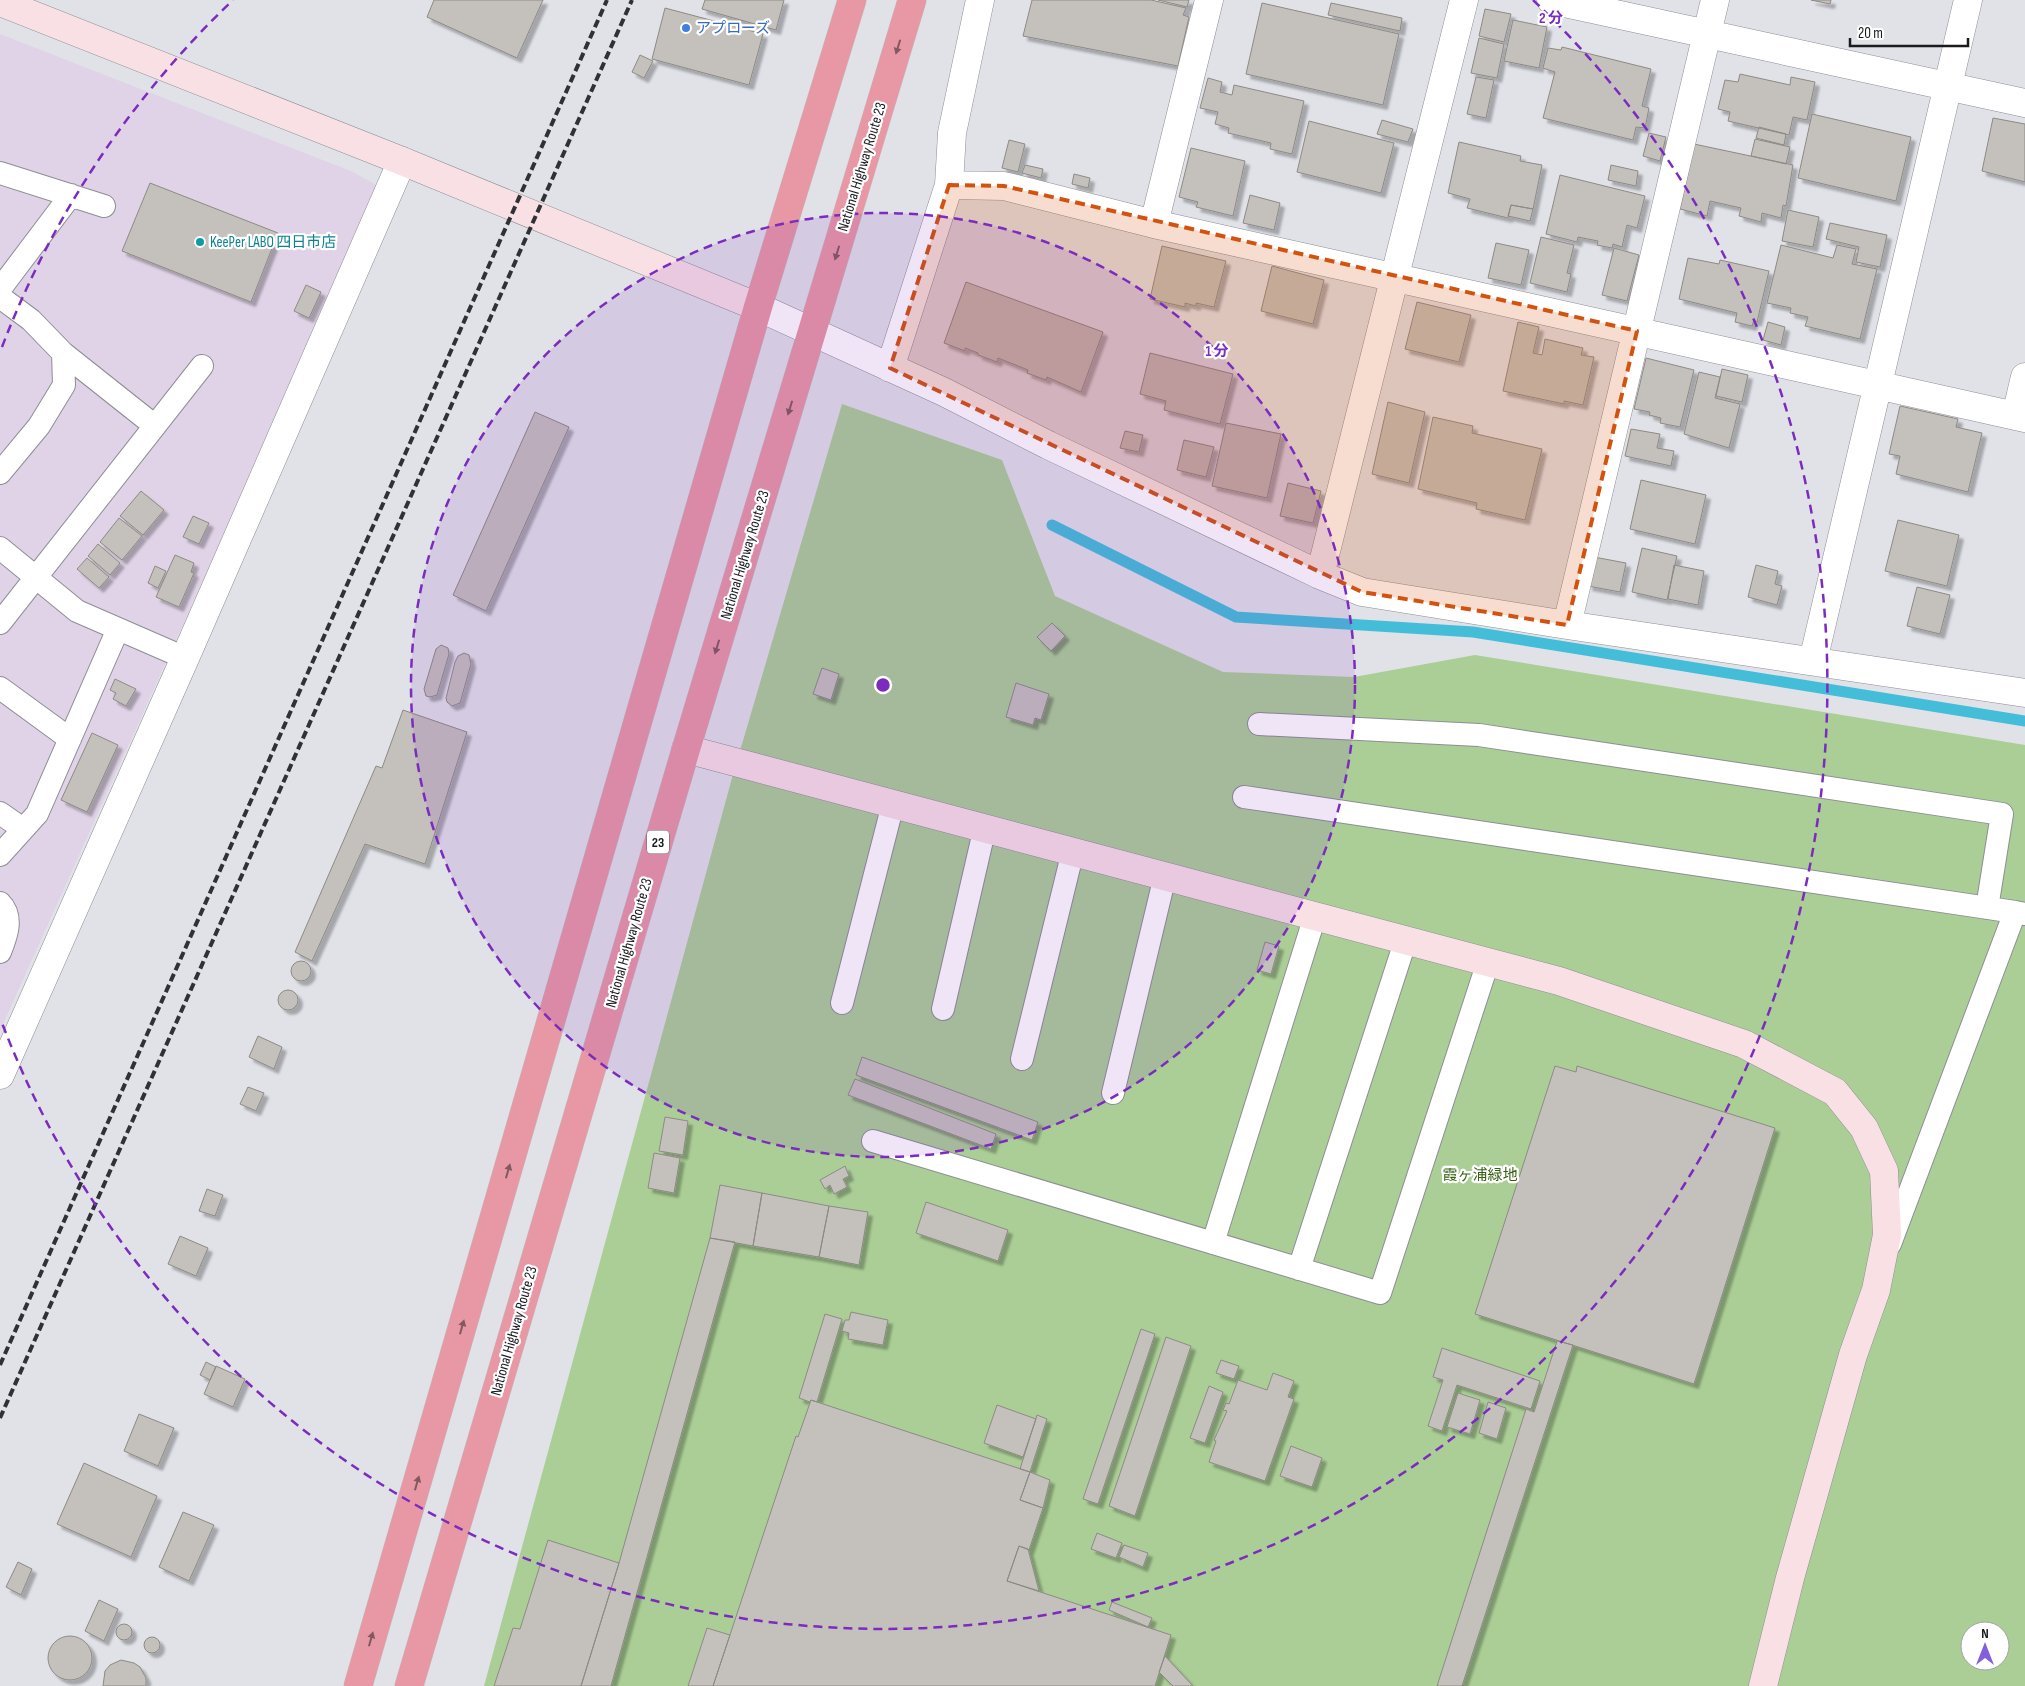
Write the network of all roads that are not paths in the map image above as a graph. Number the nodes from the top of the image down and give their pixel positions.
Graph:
1 (852, 0) edge
2 (912, 0) edge
3 (980, 0) edge
4 (1210, 0) edge
5 (1464, 0) edge
6 (1550, 0) edge
7 (1715, 0) edge
8 (1968, 0) edge
9 (14, 4) edge
10 (1707, 34) junction
11 (1946, 87) junction
12 (2025, 103) edge
13 (402, 161) junction
14 (0, 173) edge
15 (949, 185) junction
16 (71, 195) junction
17 (104, 206) dead end
18 (1154, 224) junction
19 (1394, 277) junction
20 (0, 290) edge
21 (0, 297) edge
22 (758, 307) junction
23 (1637, 331) junction
24 (813, 332) junction
25 (63, 353) junction
26 (202, 366) dead end
27 (890, 368) junction
28 (2025, 377) edge
29 (1878, 385) junction
30 (2020, 416) edge
31 (155, 426) junction
32 (0, 473) edge
33 (0, 548) edge
34 (1320, 574) junction
35 (36, 577) junction
36 (0, 623) edge
37 (1567, 625) junction
38 (118, 629) junction
39 (185, 658) junction
40 (1813, 661) junction
41 (0, 688) edge
42 (2025, 693) edge
43 (1259, 724) dead end
44 (70, 739) junction
45 (686, 749) junction
46 (1244, 797) dead end
47 (893, 804) junction
48 (0, 812) edge
49 (985, 827) junction
50 (23, 829) junction
51 (1073, 851) junction
52 (0, 855) edge
53 (1165, 876) junction
54 (0, 903) edge
55 (1988, 908) junction
56 (2020, 913) edge
57 (1315, 916) junction
58 (1406, 939) junction
59 (0, 952) edge
60 (1488, 962) junction
61 (842, 1003) dead end
62 (943, 1009) dead end
63 (1022, 1059) dead end
64 (0, 1075) edge
65 (1113, 1093) dead end
66 (873, 1141) dead end
67 (1213, 1243) junction
68 (1881, 1266) junction
69 (1299, 1269) junction
70 (358, 1686) edge
71 (409, 1686) edge
72 (1764, 1686) edge

1 - 22 highway
2 -> 24 highway, National Highway Route 23 / 23
3 - 15 street
4 - 18 street
5 - 19 street
6 - 10 street
7 - 10 street
8 - 11 street
9 - 13 street
10 - 11 street
10 - 23 street
11 - 12 street
11 - 29 street
13 - 22 street
13 - 39 street
14 - 16 lane
15 - 18 street
15 - 27 street
16 - 17 lane
16 - 20 lane
18 - 19 street
19 - 23 street
19 - 34 street
21 - 25 lane
22 - 24 street
70 -> 22 highway
23 - 29 street
23 - 37 street
24 - 27 street
24 -> 45 highway, National Highway Route 23 / 23
25 - 31 lane
25 - 32 lane
26 - 31 lane
27 - 34 street
28 - 30 street
29 - 30 street
29 - 40 street
31 - 35 lane
33 - 35 lane
34 - 37 street
35 - 36 lane
35 - 38 lane
37 - 40 street
38 - 39 lane
38 - 44 lane
39 - 64 street
40 - 42 street
41 - 44 lane
43 - 55 lane
44 - 50 lane
45 - 47 street
45 - 71 highway, National Highway Route 23 / 23
46 - 55 lane
47 - 49 street
47 - 61 lane
48 - 50 lane
49 - 51 street
49 - 62 lane
50 - 52 lane
51 - 53 street
51 - 63 lane
53 - 57 street
53 - 65 lane
54 - 59 lane
55 - 56 lane
56 - 68 lane
57 - 58 street
57 - 67 lane
58 - 60 street
58 - 69 lane
60 - 68 street
60 - 69 lane
66 - 67 lane
67 - 69 lane
68 - 72 street

